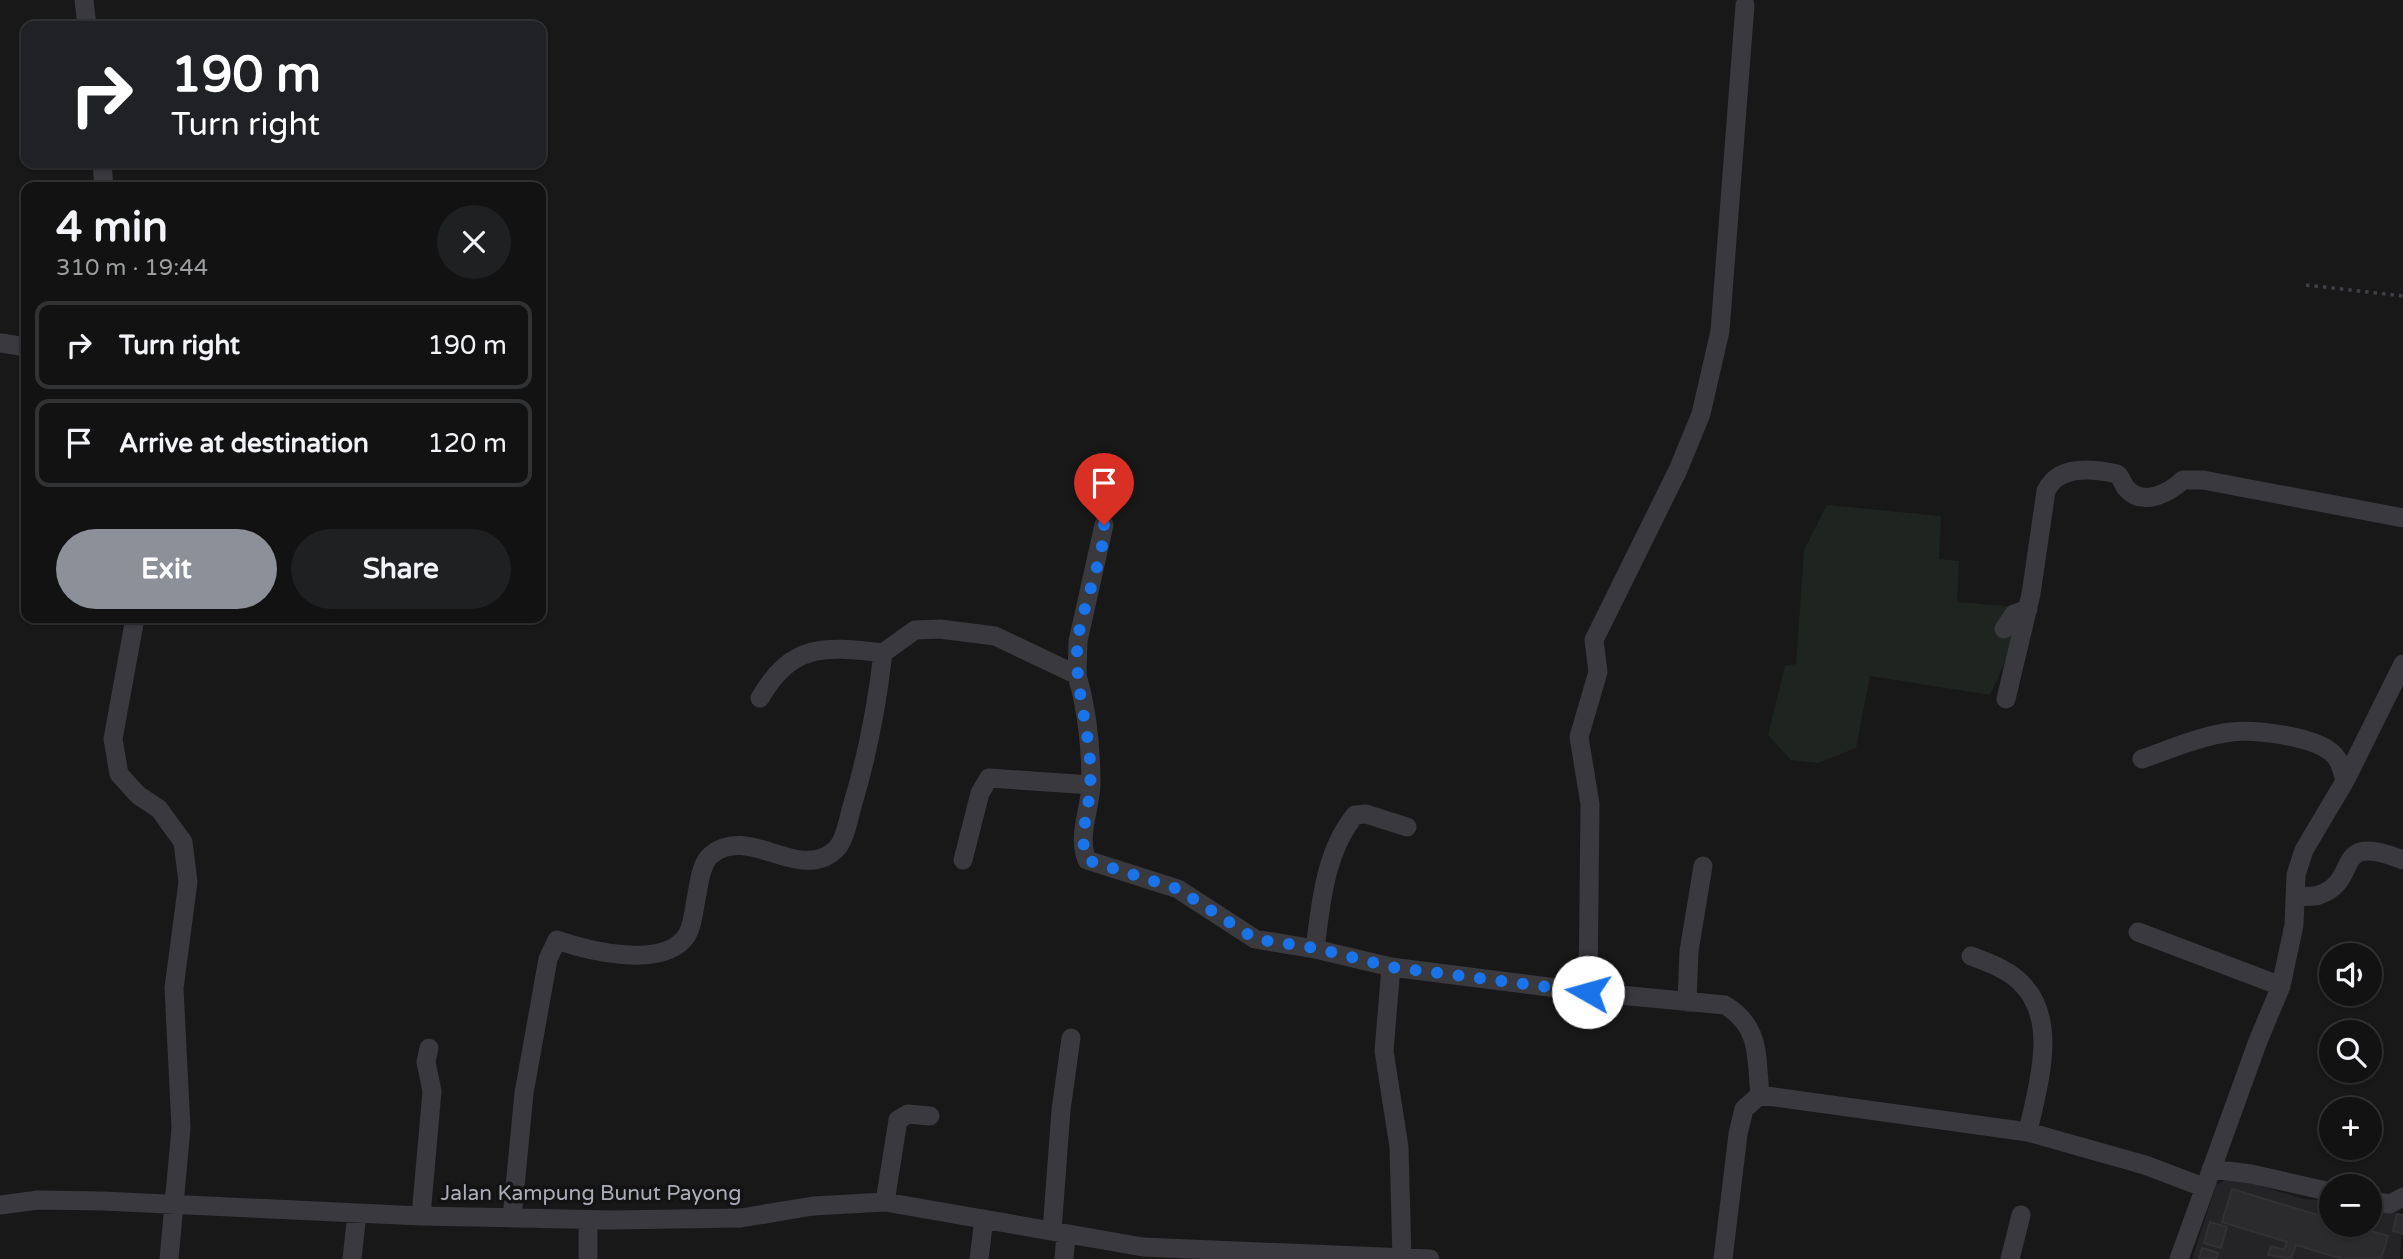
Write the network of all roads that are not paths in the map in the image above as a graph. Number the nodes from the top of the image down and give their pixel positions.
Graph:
1 (84, 0) edge
2 (1745, 5) dead end
3 (86, 21) edge
4 (1, 343) edge
5 (21, 346) edge
6 (2403, 518) edge
7 (1104, 525) dead end
8 (2028, 609) junction
9 (134, 623) edge
10 (2004, 629) dead end
11 (883, 653) junction
12 (2403, 664) edge
13 (1077, 676) junction
14 (760, 698) dead end
15 (2006, 699) dead end
16 (2142, 759) dead end
17 (2345, 781) junction
18 (1091, 785) junction
19 (1407, 827) dead end
20 (963, 860) dead end
21 (2403, 860) edge
22 (1703, 866) dead end
23 (2297, 897) junction
24 (2138, 932) dead end
25 (1315, 948) junction
26 (1971, 956) dead end
27 (1391, 967) junction
28 (2281, 986) junction
29 (1588, 992) junction
30 (1687, 1002) junction
31 (1071, 1038) dead end
32 (429, 1048) dead end
33 (1760, 1095) junction
34 (930, 1116) dead end
35 (2028, 1132) junction
36 (2207, 1178) junction
37 (2319, 1189) edge
38 (2403, 1197) edge
39 (885, 1202) junction
40 (2382, 1203) edge
41 (173, 1204) junction
42 (0, 1205) edge
43 (357, 1213) junction
44 (2021, 1214) dead end
45 (421, 1216) junction
46 (512, 1218) junction
47 (984, 1219) junction
48 (588, 1220) junction
49 (1059, 1232) junction
50 (1402, 1258) edge
51 (169, 1259) edge
52 (352, 1259) edge
53 (588, 1259) edge
54 (979, 1259) edge
55 (1064, 1259) edge
56 (1430, 1259) edge
57 (1723, 1259) edge
58 (2010, 1259) edge
59 (2179, 1259) edge

1 - 3 street
2 - 29 street
4 - 5 street
6 - 8 street
7 - 13 street
8 - 10 street
8 - 15 street
9 - 41 street
11 - 13 street
11 - 14 street
11 - 46 street
12 - 17 street
13 - 18 street
16 - 17 street
17 - 23 street
18 - 20 street
18 - 25 street
19 - 25 street
21 - 23 street
22 - 30 street
23 - 28 street
24 - 28 street
25 - 27 street
26 - 35 street
27 - 29 street
27 - 50 street
28 - 36 street
29 - 30 street
30 - 33 street
31 - 49 street
32 - 45 street
33 - 35 street
33 - 57 street
34 - 39 street
35 - 36 street
36 - 37 street
36 - 59 street
38 - 40 street
39 - 47 street, Jalan Kampung Bunut Payong
39 - 48 street, Jalan Kampung Bunut Payong
41 - 42 street, Jalan Kampung Bunut Payong
41 - 43 street, Jalan Kampung Bunut Payong
41 - 51 street
43 - 45 street, Jalan Kampung Bunut Payong
43 - 52 street
44 - 58 street
45 - 46 street, Jalan Kampung Bunut Payong
46 - 48 street, Jalan Kampung Bunut Payong
47 - 49 street, Jalan Kampung Bunut Payong
47 - 54 street
48 - 53 street
49 - 50 street, Jalan Kampung Bunut Payong
49 - 55 street
50 - 56 street, Jalan Kampung Bunut Payong

